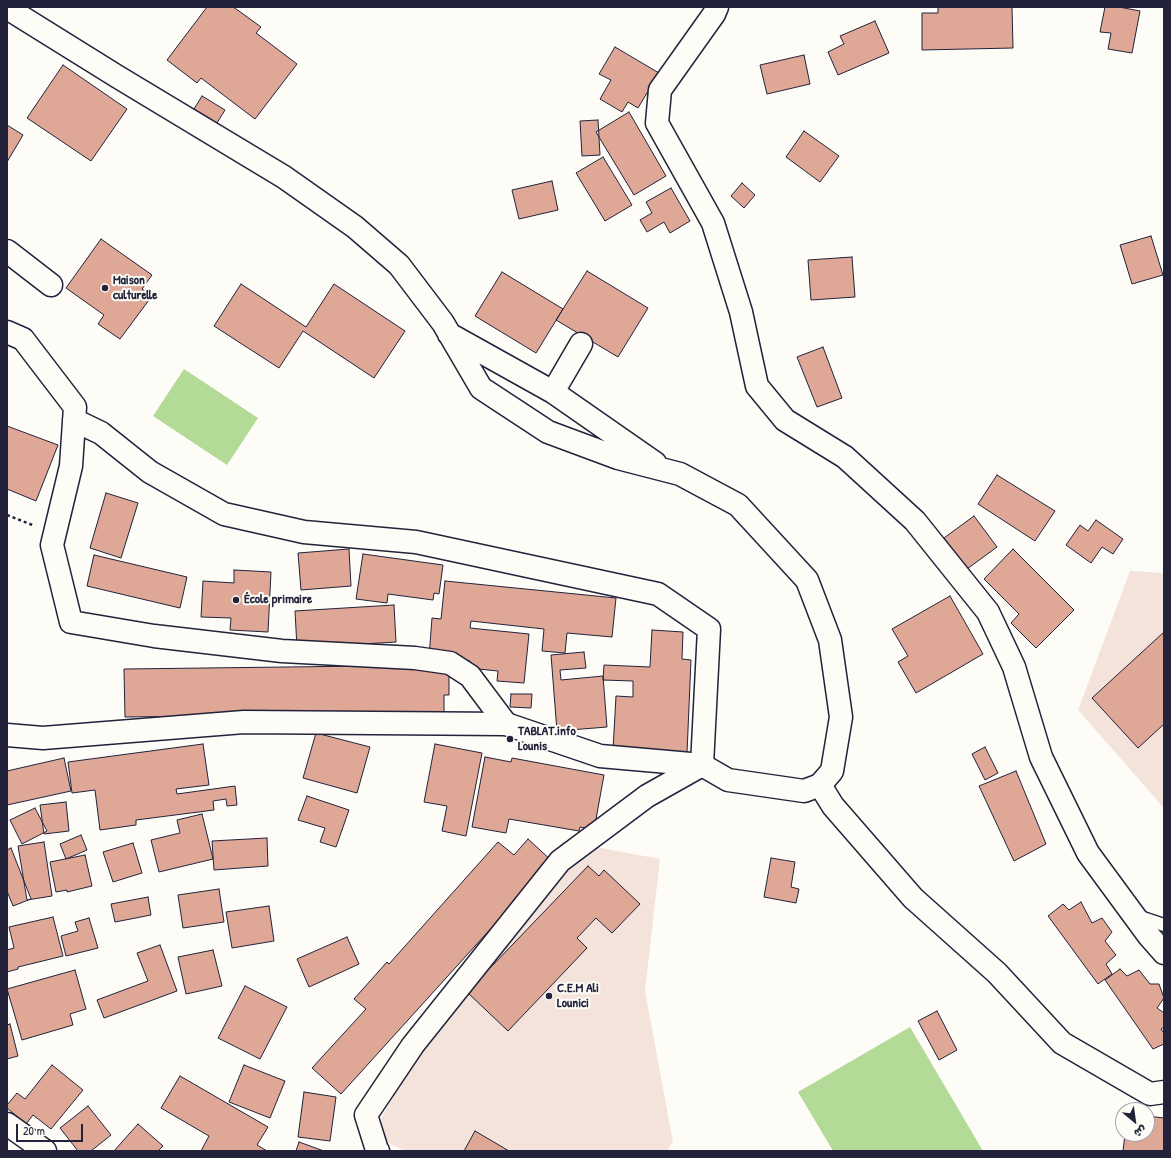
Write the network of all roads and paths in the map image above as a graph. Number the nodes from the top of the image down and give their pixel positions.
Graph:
1 (717, 7) edge
2 (7, 8) edge
3 (7, 251) edge
4 (51, 285) dead end
5 (7, 332) edge
6 (449, 334) junction
7 (581, 344) dead end
8 (552, 392) junction
9 (74, 420) junction
10 (668, 471) junction
11 (7, 515) edge
12 (55, 533) junction
13 (506, 724) junction
14 (7, 735) edge
15 (702, 765) junction
16 (820, 785) junction
17 (1133, 914) junction
18 (1164, 925) edge
19 (1164, 953) edge
20 (1164, 1092) edge
21 (7, 1124) edge
22 (45, 1151) edge
23 (378, 1151) edge

1 - 17 street
2 - 6 street
3 - 4 street
5 - 9 street
6 - 8 street
6 - 10 street
7 - 8 street
8 - 10 street
9 - 12 street
9 - 15 street
10 - 16 street
11 - 12 path
12 - 13 street
13 - 14 street
13 - 15 street
15 - 16 street
15 - 23 street
16 - 20 street
17 - 18 lane
17 - 19 street
21 - 22 street

